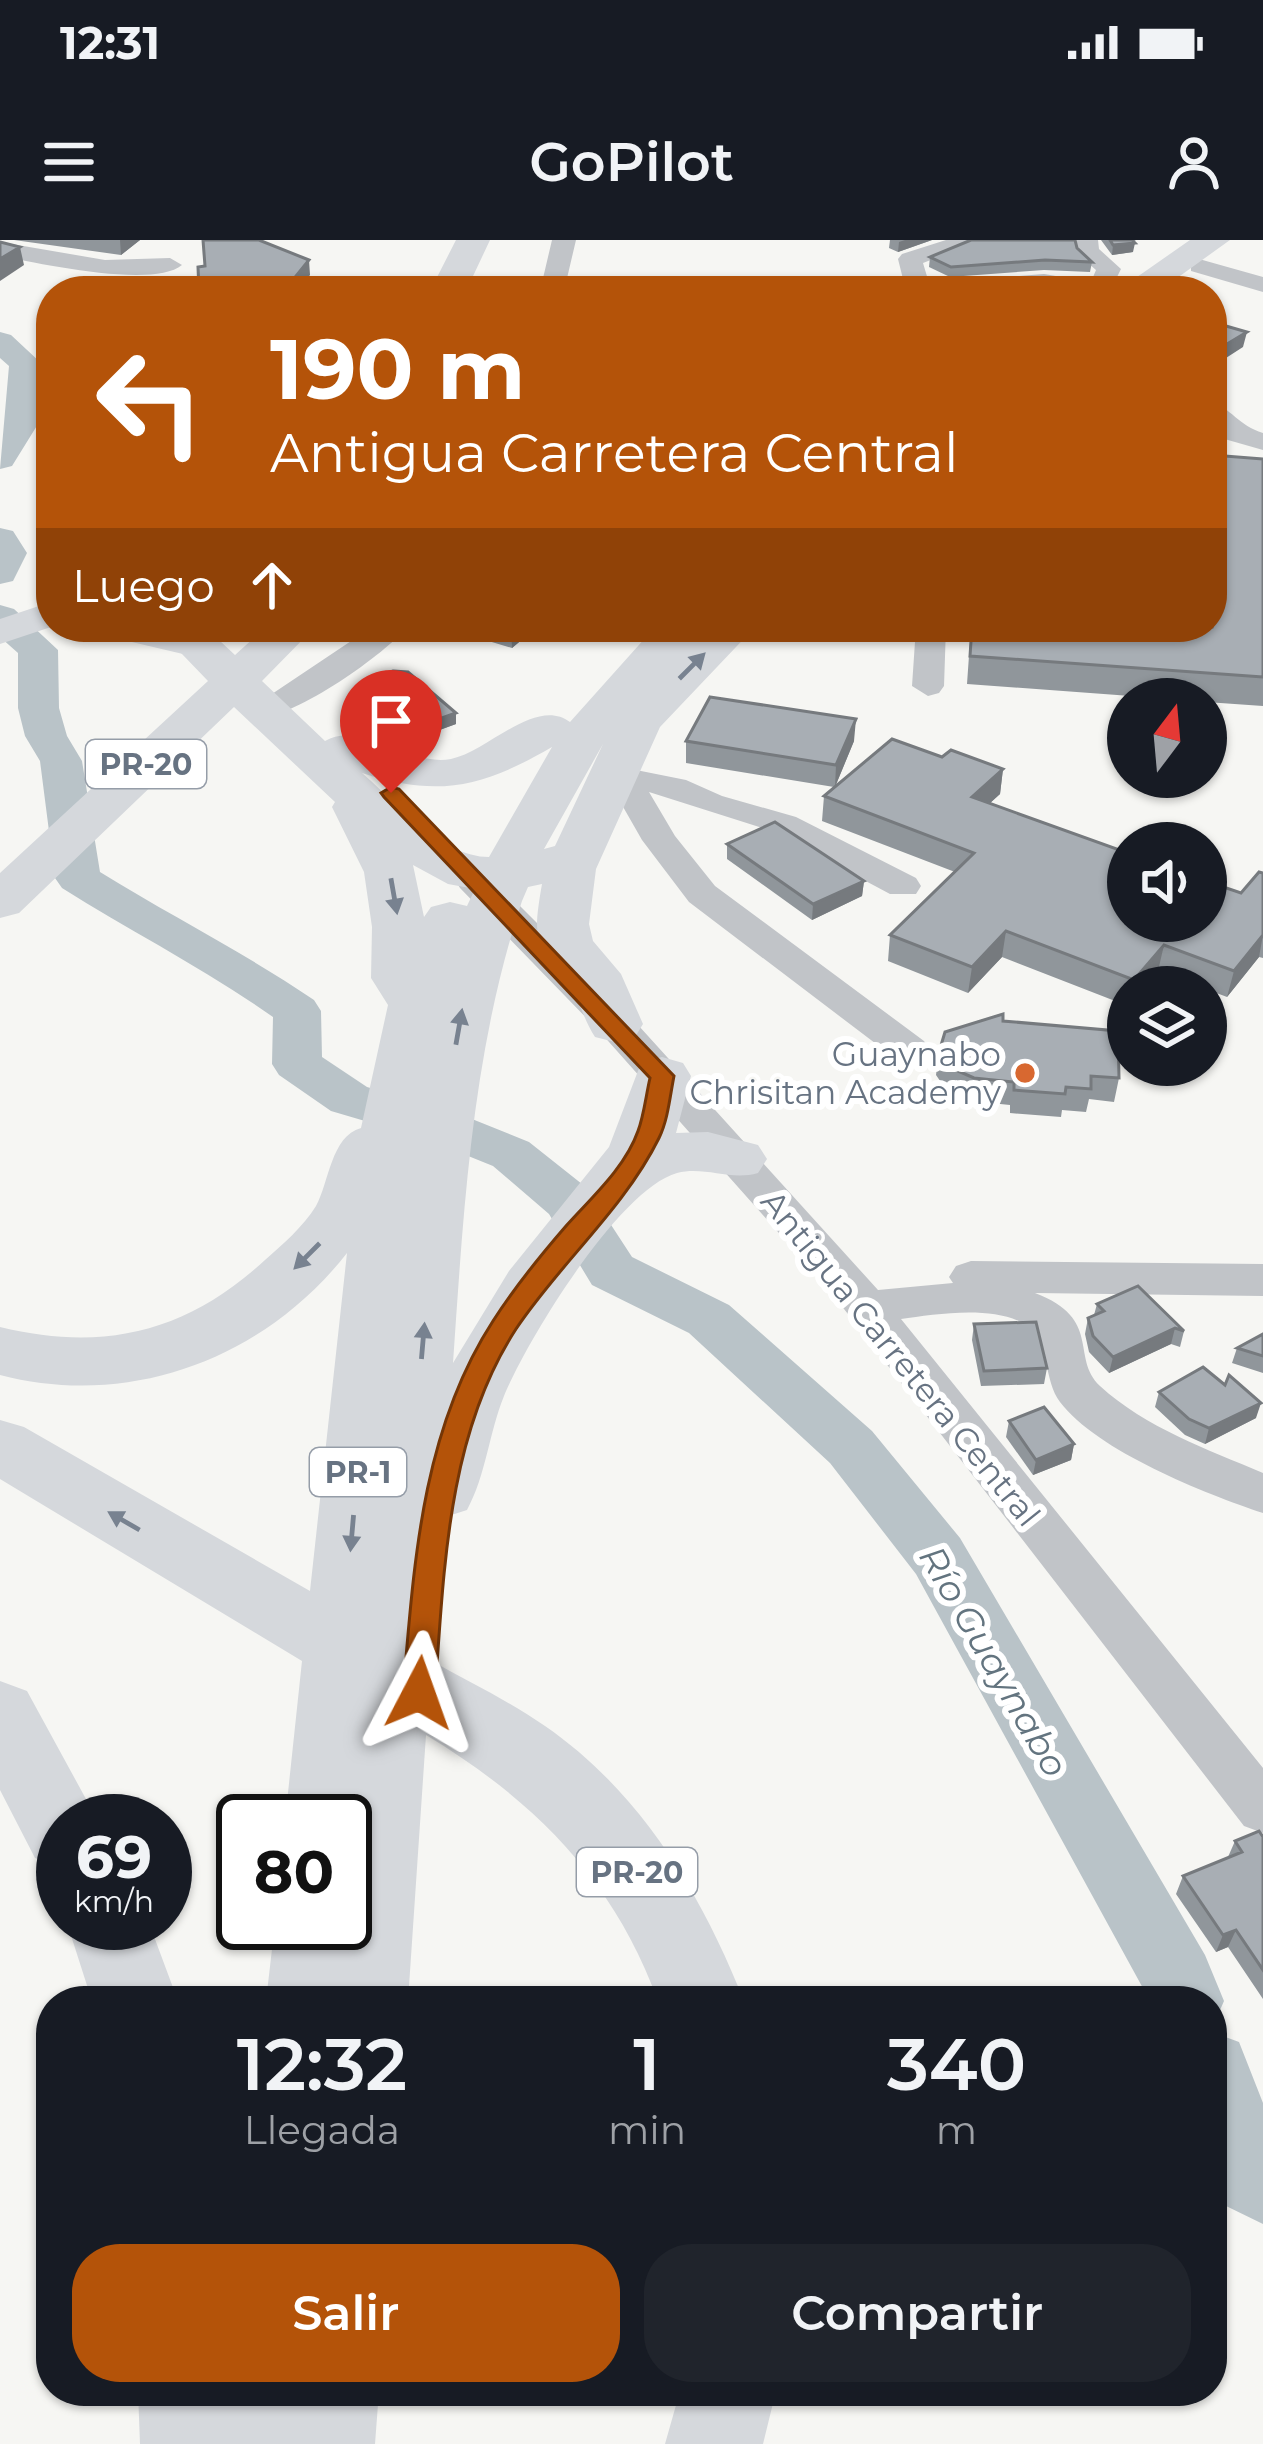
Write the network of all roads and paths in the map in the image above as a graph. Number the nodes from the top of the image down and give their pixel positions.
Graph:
1 (473, 240) edge
2 (488, 240) edge
3 (565, 240) edge
4 (970, 240) edge
5 (1086, 240) edge
6 (1239, 240) edge
7 (0, 249) edge
8 (169, 249) edge
9 (1206, 253) edge
10 (105, 267) junction
11 (132, 276) edge
12 (455, 276) edge
13 (477, 276) edge
14 (556, 276) edge
15 (914, 276) edge
16 (1106, 276) edge
17 (1163, 276) edge
18 (1179, 276) edge
19 (1263, 285) edge
20 (1227, 428) edge
21 (1263, 442) edge
22 (199, 642) edge
23 (237, 642) edge
24 (276, 642) edge
25 (370, 642) edge
26 (650, 642) edge
27 (655, 642) edge
28 (717, 642) edge
29 (930, 642) edge
30 (928, 686) dead end
31 (277, 704) junction
32 (638, 721) junction
33 (550, 728) junction
34 (348, 770) junction
35 (611, 775) junction
36 (674, 787) junction
37 (575, 856) junction
38 (0, 857) edge
39 (467, 873) junction
40 (904, 886) dead end
41 (0, 902) edge
42 (416, 1005) junction
43 (615, 1024) junction
44 (910, 1050) dead end
45 (662, 1076) junction
46 (414, 1133) junction
47 (736, 1160) junction
48 (628, 1172) junction
49 (1263, 1280) edge
50 (853, 1292) junction
51 (0, 1351) edge
52 (0, 1446) edge
53 (1263, 1494) edge
54 (0, 1714) edge
55 (43, 1794) edge
56 (328, 1794) edge
57 (1263, 1809) edge
58 (117, 1950) edge
59 (314, 1950) edge
60 (130, 1986) edge
61 (310, 1986) edge
62 (366, 1986) edge
63 (386, 1986) edge
64 (694, 1986) edge
65 (187, 2406) edge
66 (267, 2406) edge
67 (330, 2406) edge
68 (724, 2406) edge
69 (189, 2444) edge
70 (262, 2444) edge
71 (326, 2444) edge
72 (714, 2444) edge

1 - 12 highway
2 - 13 highway
3 - 14 street
4 - 15 street
5 - 16 street
6 - 9 highway
7 - 10 street
8 - 10 street
9 - 17 highway
9 - 18 highway
9 - 19 street
10 - 11 street
20 - 21 street
22 - 31 highway
23 - 38 highway, PR-20
24 - 41 highway, PR-20
25 - 31 street
26 - 33 highway, PR-1
46 -> 27 highway, PR-1
32 -> 28 highway
29 - 30 street
31 - 34 highway
32 - 35 highway
32 - 36 street
33 - 34 highway
33 - 39 highway, PR-1
34 - 39 highway
34 -> 42 highway
35 - 36 street
35 - 37 highway
35 - 44 street
36 - 40 street
37 - 39 highway
37 - 43 highway
39 - 42 highway, PR-1
39 - 43 street, Antigua Carretera Central
42 - 46 highway, PR-1
43 - 45 street, Antigua Carretera Central
45 - 47 street, Antigua Carretera Central
45 - 48 highway
46 -> 51 highway
46 -> 56 highway, PR-1
62 -> 46 highway, PR-1
47 - 48 highway
47 - 50 street, Antigua Carretera Central
48 - 63 highway
49 - 50 street
50 - 53 street
50 - 57 street, Antigua Carretera Central
64 -> 52 highway, PR-20
54 - 55 highway
58 - 60 highway
59 - 61 highway
65 - 69 highway
66 - 70 highway
67 - 71 highway
68 - 72 highway

